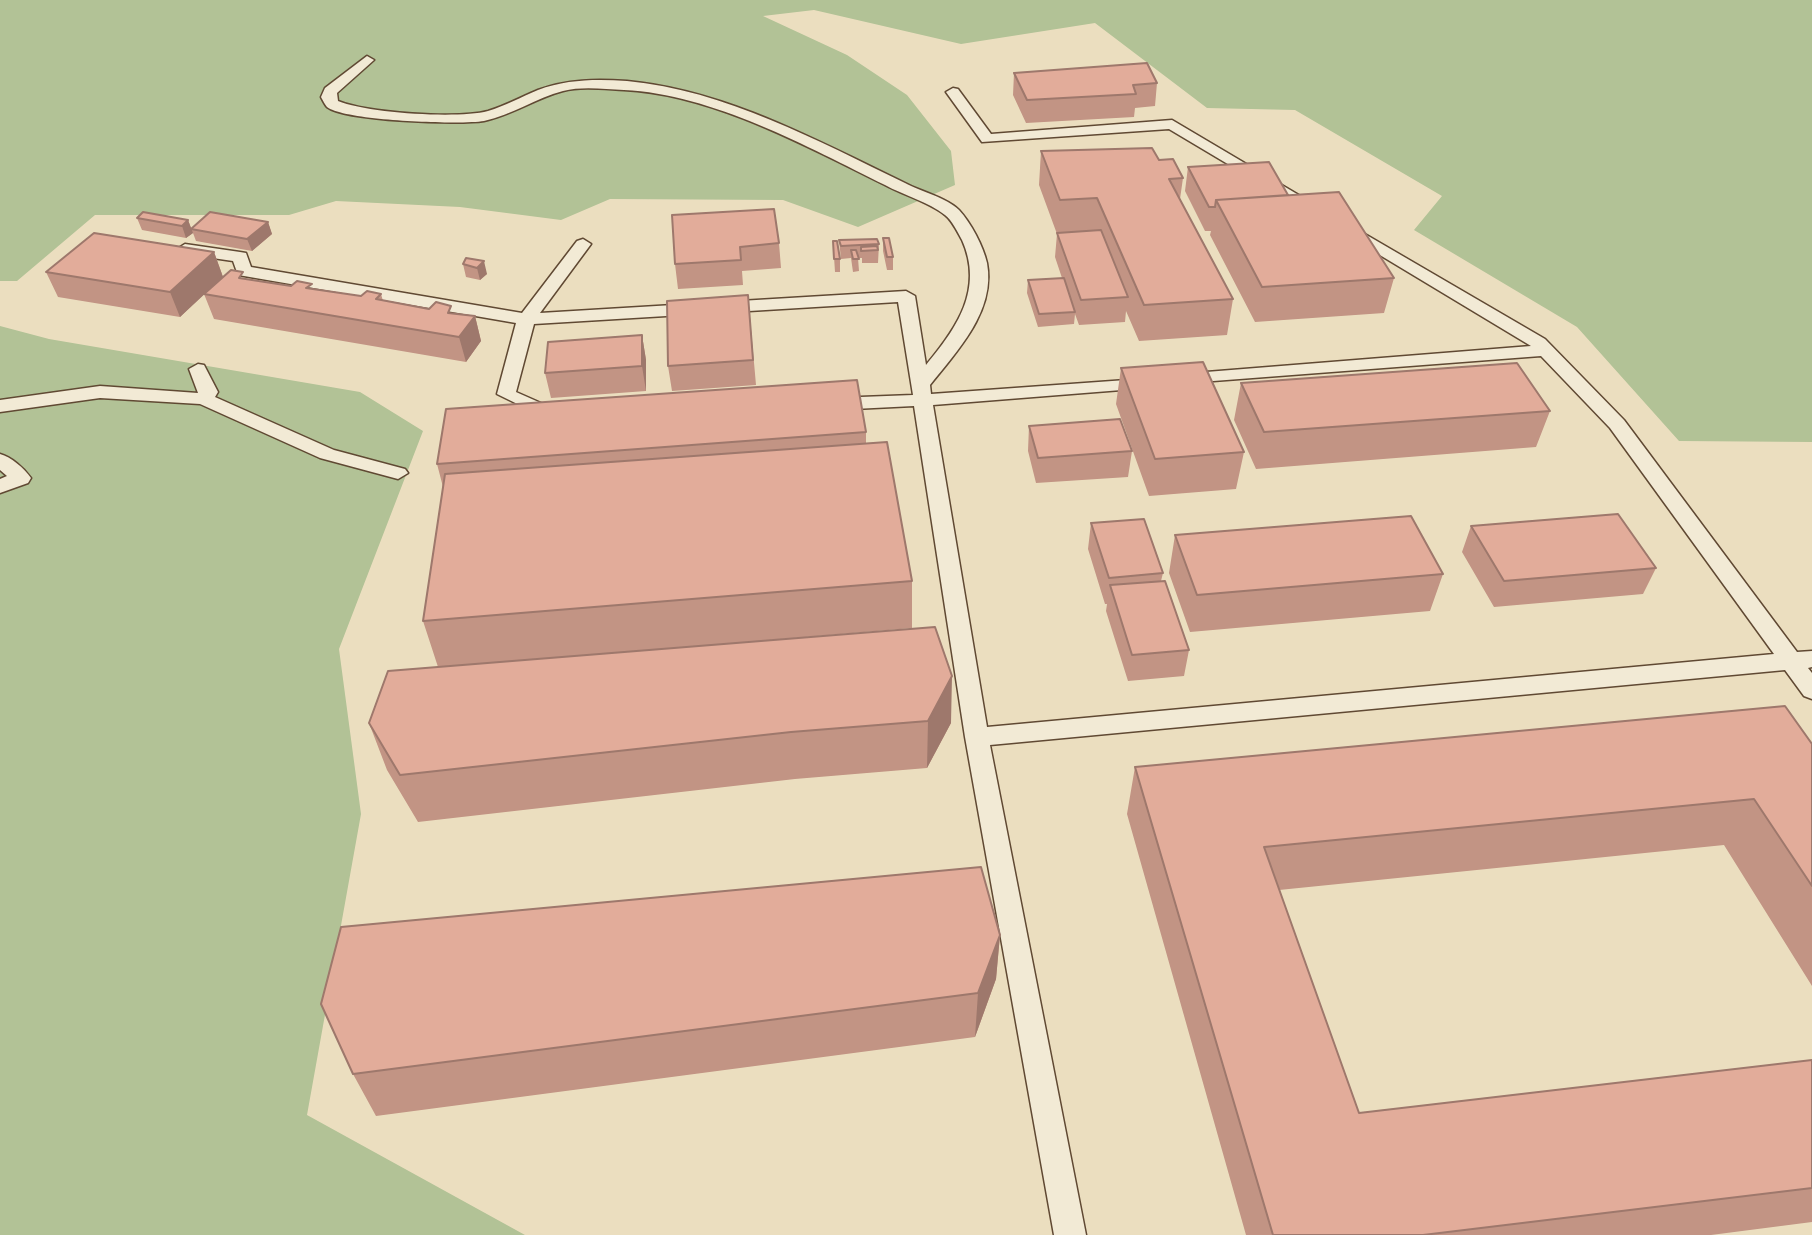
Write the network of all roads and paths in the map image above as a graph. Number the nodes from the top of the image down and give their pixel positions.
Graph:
1 (367, 60) dead end
2 (953, 92) dead end
3 (583, 244) dead end
4 (166, 246) edge
5 (526, 319) junction
6 (1546, 350) junction
7 (198, 369) dead end
8 (922, 393) junction
9 (203, 399) junction
10 (814, 405) edge
11 (0, 406) edge
12 (564, 414) edge
13 (0, 460) edge
14 (398, 473) dead end
15 (0, 487) edge
16 (1801, 660) edge
17 (1812, 690) edge
18 (977, 737) junction
19 (1070, 1235) edge

1 - 8 lane
2 - 6 lane
3 - 5 lane
4 - 5 lane
5 - 8 lane
5 - 12 lane
6 - 8 lane
6 - 16 lane
7 - 9 lane
8 - 10 lane
8 - 18 lane
9 - 11 lane
9 - 14 lane
13 - 15 lane
16 - 17 lane
16 - 18 lane
18 - 19 lane

